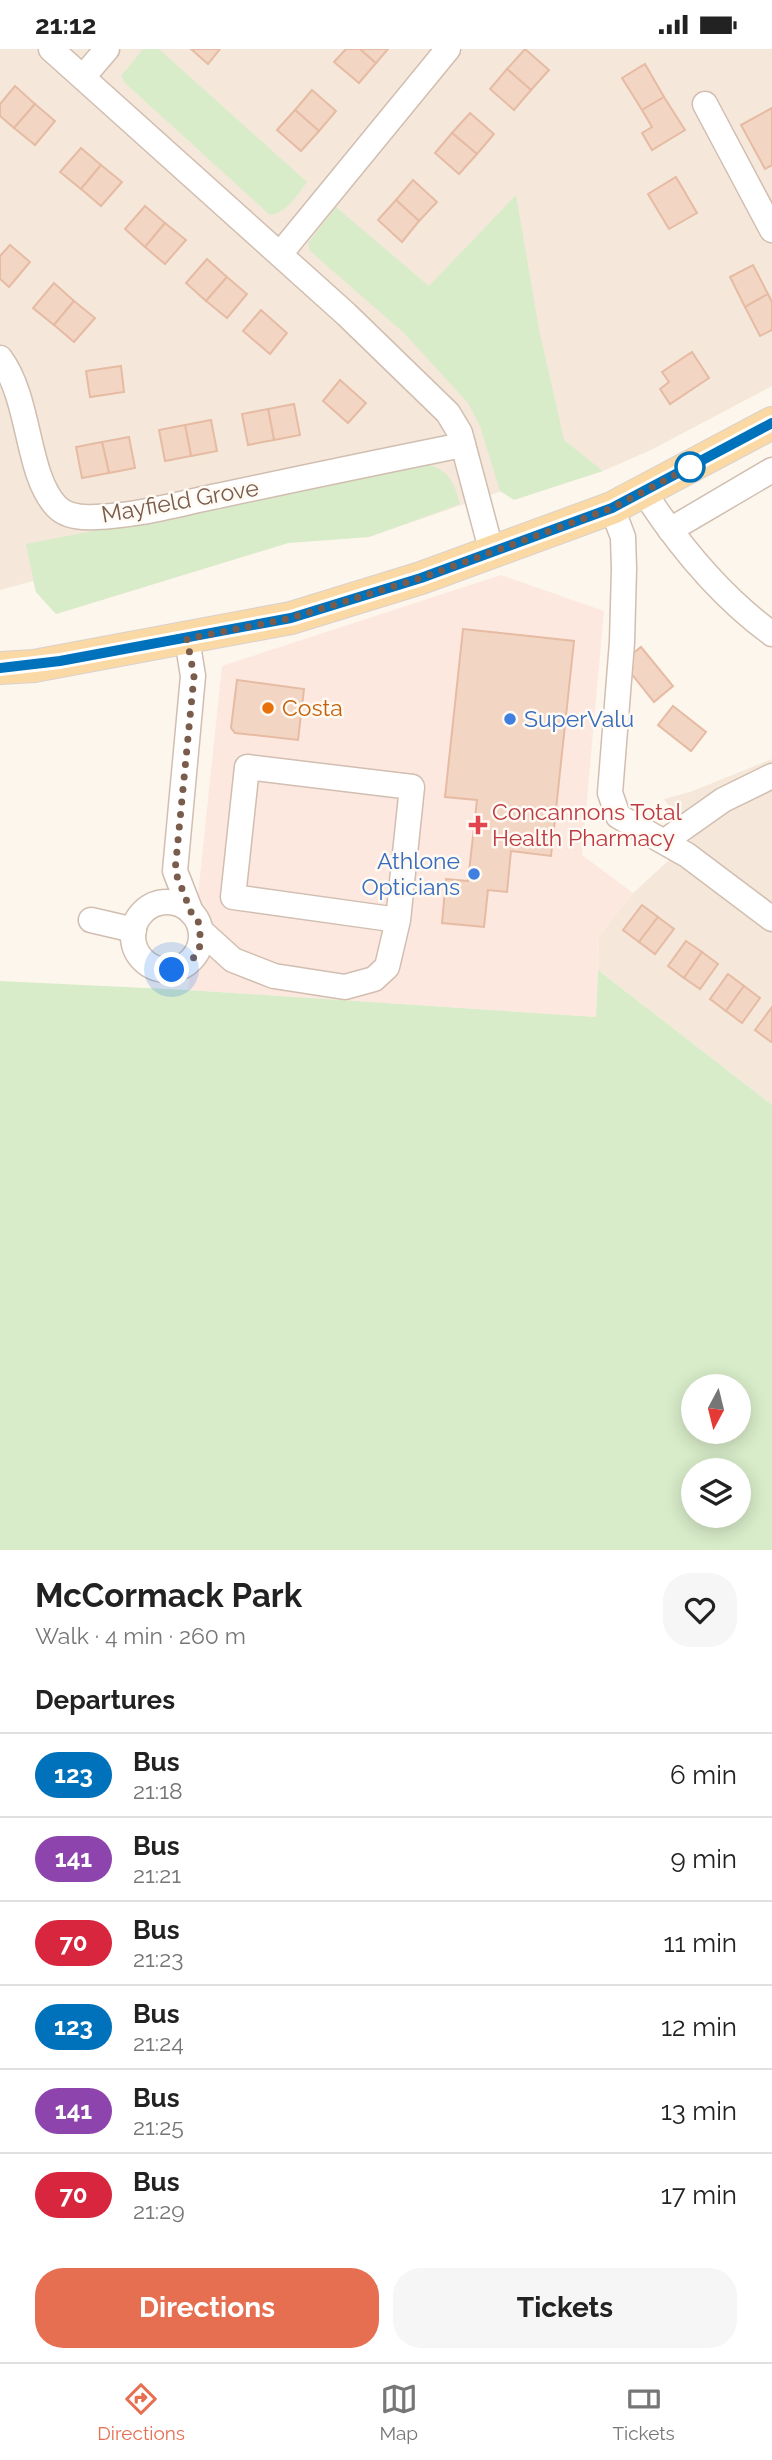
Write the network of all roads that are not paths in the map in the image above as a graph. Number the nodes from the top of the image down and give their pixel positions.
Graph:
1 (51, 49) edge
2 (107, 49) edge
3 (448, 49) edge
4 (83, 77) junction
5 (705, 104) dead end
6 (772, 230) edge
7 (279, 254) junction
8 (0, 358) edge
9 (772, 423) edge
10 (463, 445) junction
11 (772, 470) edge
12 (644, 492) junction
13 (612, 508) junction
14 (670, 530) junction
15 (492, 553) junction
16 (772, 634) edge
17 (187, 639) junction
18 (0, 668) edge
19 (772, 776) edge
20 (665, 841) junction
21 (175, 871) junction
22 (149, 907) junction
23 (772, 919) edge
24 (90, 920) dead end
25 (398, 920) junction
26 (196, 921) junction
27 (134, 930) junction
28 (233, 960) junction
29 (191, 961) junction

1 - 4 street
2 - 4 street
3 - 7 street
4 - 7 street
5 - 6 street
7 - 10 street
8 - 10 street, Mayfield Grove
9 - 12 main road
10 - 15 street
11 - 14 street
12 - 13 main road
12 - 14 street
13 - 15 main road
13 - 20 street
14 - 16 street
15 - 17 main road
17 - 18 main road
17 - 21 street
19 - 20 street
20 - 23 street
21 - 22 street
21 - 26 street
22 - 26 street
22 - 27 street
24 - 27 street
25 - 25 street
25 - 28 street
26 - 28 street
26 - 29 street
27 - 29 street
28 - 29 street

